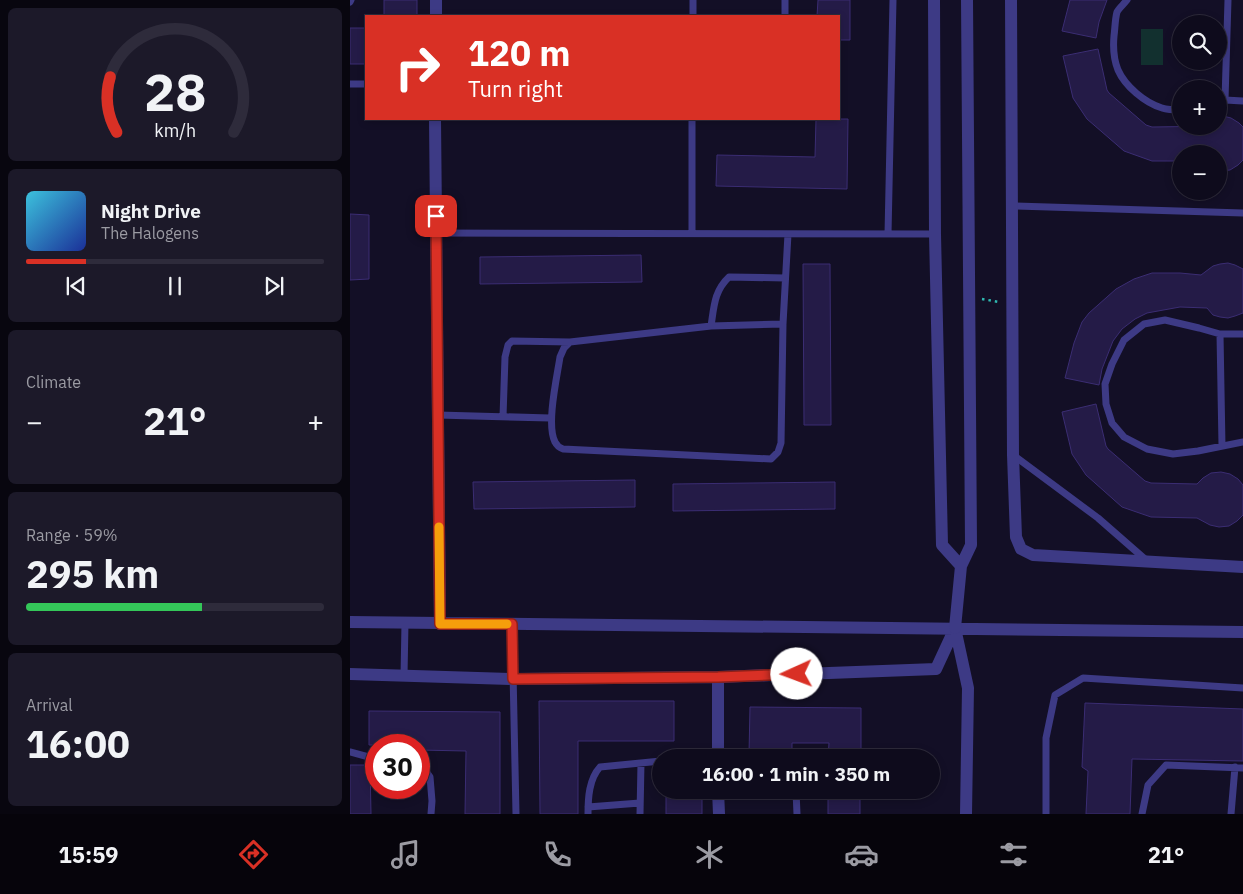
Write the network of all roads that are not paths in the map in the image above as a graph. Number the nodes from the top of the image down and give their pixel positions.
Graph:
1 (436, 0) edge
2 (693, 0) edge
3 (785, 0) edge
4 (893, 0) edge
5 (934, 0) edge
6 (967, 0) edge
7 (1011, 0) edge
8 (1127, 0) edge
9 (1228, 0) edge
10 (436, 15) edge
11 (693, 15) edge
12 (785, 15) edge
13 (1223, 80) edge
14 (350, 84) edge
15 (365, 84) edge
16 (1227, 101) edge
17 (1243, 102) edge
18 (1172, 109) edge
19 (435, 120) edge
20 (692, 120) edge
21 (1013, 206) junction
22 (1243, 213) edge
23 (436, 233) junction
24 (692, 233) junction
25 (788, 234) junction
26 (888, 234) junction
27 (935, 234) junction
28 (785, 278) junction
29 (783, 324) junction
30 (711, 326) junction
31 (1220, 334) junction
32 (1243, 334) edge
33 (570, 342) junction
34 (438, 415) junction
35 (503, 417) junction
36 (550, 418) junction
37 (1243, 442) edge
38 (1222, 446) junction
39 (1014, 455) junction
40 (1149, 562) junction
41 (961, 566) junction
42 (1243, 567) edge
43 (350, 622) edge
44 (405, 623) junction
45 (440, 624) junction
46 (512, 624) junction
47 (955, 628) junction
48 (1243, 632) edge
49 (350, 674) edge
50 (404, 676) junction
51 (718, 677) junction
52 (513, 679) junction
53 (1243, 688) edge
54 (718, 749) edge
55 (350, 752) edge
56 (365, 755) edge
57 (652, 761) edge
58 (641, 763) junction
59 (1239, 767) edge
60 (430, 778) edge
61 (718, 799) edge
62 (796, 799) edge
63 (640, 803) junction
64 (588, 811) edge
65 (431, 814) edge
66 (516, 814) edge
67 (640, 814) edge
68 (719, 814) edge
69 (797, 814) edge
70 (966, 814) edge
71 (1046, 814) edge
72 (1142, 814) edge
73 (1231, 814) edge

1 - 10 street
2 - 11 lane
3 - 12 lane
4 - 26 lane
5 - 27 street
6 - 41 street
7 - 21 street
8 - 18 lane
9 - 13 lane
14 - 15 lane
16 - 17 lane
19 - 23 street
20 - 24 lane
21 - 22 lane
21 - 39 street
23 - 24 lane
23 - 34 street
24 - 25 lane
25 - 26 lane
25 - 28 lane
26 - 27 lane
27 - 41 street
28 - 29 lane
28 - 30 lane
29 - 30 lane
29 - 36 lane
30 - 33 lane
31 - 32 lane
31 - 38 lane
31 - 38 lane
33 - 35 lane
33 - 36 lane
34 - 35 lane
34 - 45 street
35 - 36 lane
37 - 38 lane
39 - 40 lane
39 - 40 street
40 - 42 street
41 - 47 street
43 - 44 street
44 - 45 street
44 - 50 lane
45 - 46 street
46 - 47 street
46 - 52 lane
47 - 48 street
47 - 51 street
47 - 70 street
49 - 50 street
50 - 52 street
51 - 52 street
51 - 54 street
52 - 66 lane
53 - 71 lane
55 - 56 lane
57 - 58 lane
58 - 63 lane
58 - 64 lane
59 - 72 lane
59 - 73 lane
60 - 65 lane
61 - 68 street
62 - 69 lane
63 - 64 lane
63 - 67 lane

